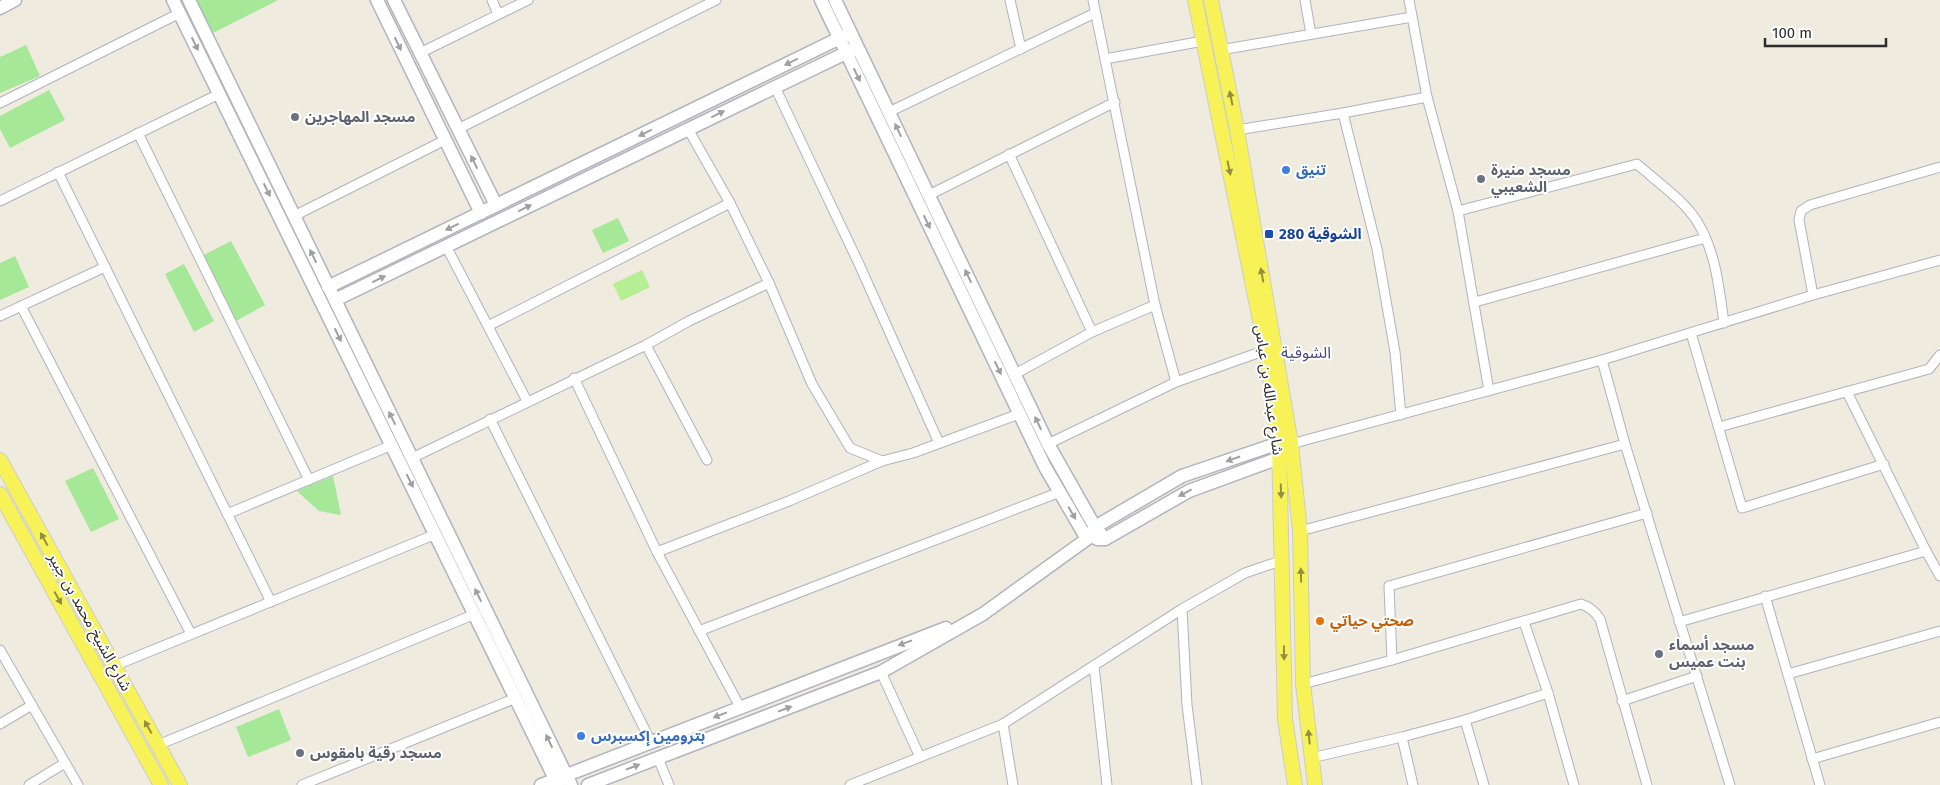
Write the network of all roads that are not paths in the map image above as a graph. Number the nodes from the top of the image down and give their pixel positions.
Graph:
1 (15, 0) edge
2 (173, 0) edge
3 (189, 0) edge
4 (377, 0) edge
5 (394, 0) edge
6 (492, 0) edge
7 (528, 0) edge
8 (716, 0) edge
9 (821, 0) edge
10 (835, 0) edge
11 (1010, 0) edge
12 (1093, 0) edge
13 (1195, 0) edge
14 (1211, 0) edge
15 (1305, 0) edge
16 (1409, 0) edge
17 (0, 8) edge
18 (180, 13) junction
19 (1095, 13) junction
20 (498, 14) junction
21 (1412, 17) junction
22 (1311, 34) junction
23 (845, 36) junction
24 (1203, 40) junction
25 (1021, 49) junction
26 (852, 50) junction
27 (1220, 50) junction
28 (420, 53) junction
29 (1105, 58) junction
30 (775, 87) junction
31 (219, 94) junction
32 (1427, 97) junction
33 (0, 102) edge
34 (1115, 102) junction
35 (889, 112) junction
36 (1344, 113) junction
37 (458, 129) junction
38 (688, 129) junction
39 (1238, 130) junction
40 (138, 133) junction
41 (445, 140) junction
42 (1009, 154) junction
43 (1940, 167) edge
44 (58, 172) junction
45 (929, 195) junction
46 (0, 201) edge
47 (730, 203) junction
48 (496, 205) junction
49 (1458, 211) junction
50 (481, 212) junction
51 (294, 216) junction
52 (1705, 238) junction
53 (446, 246) junction
54 (1940, 260) edge
55 (105, 267) junction
56 (769, 282) junction
57 (328, 287) junction
58 (1813, 295) junction
59 (335, 300) junction
60 (1475, 302) junction
61 (1155, 305) junction
62 (21, 306) junction
63 (0, 316) edge
64 (1724, 323) junction
65 (488, 326) junction
66 (1092, 332) junction
67 (1691, 333) junction
68 (646, 345) junction
69 (1266, 350) junction
70 (1940, 355) edge
71 (1602, 360) junction
72 (1015, 374) junction
73 (574, 378) junction
74 (1176, 382) junction
75 (1489, 391) junction
76 (1848, 392) junction
77 (527, 401) junction
78 (1019, 414) junction
79 (1401, 415) junction
80 (490, 419) junction
81 (1719, 427) junction
82 (939, 443) junction
83 (1048, 444) junction
84 (1285, 444) junction
85 (1625, 444) junction
86 (392, 445) junction
87 (412, 458) junction
88 (1279, 458) junction
89 (0, 460) edge
90 (707, 460) dead end
91 (882, 461) junction
92 (1884, 464) junction
93 (309, 480) junction
94 (1060, 492) junction
95 (0, 494) edge
96 (1647, 513) junction
97 (227, 514) junction
98 (31, 516) junction
99 (16, 524) junction
100 (1095, 527) junction
101 (1300, 531) junction
102 (436, 534) junction
103 (1087, 539) junction
104 (1105, 539) junction
105 (1926, 551) junction
106 (657, 552) junction
107 (1283, 560) junction
108 (1940, 576) edge
109 (1765, 596) junction
110 (271, 602) junction
111 (1182, 609) junction
112 (475, 614) junction
113 (983, 614) junction
114 (1524, 622) junction
115 (1679, 622) junction
116 (699, 631) junction
117 (1940, 631) edge
118 (191, 634) junction
119 (0, 650) edge
120 (1392, 660) junction
121 (3, 661) edge
122 (114, 666) junction
123 (1094, 666) junction
124 (881, 672) junction
125 (1788, 674) junction
126 (1697, 676) junction
127 (1303, 684) junction
128 (1548, 693) junction
129 (516, 698) junction
130 (1622, 702) junction
131 (32, 706) junction
132 (740, 707) junction
133 (1465, 720) junction
134 (1940, 722) edge
135 (0, 724) edge
136 (1003, 724) junction
137 (1402, 738) junction
138 (651, 742) junction
139 (158, 745) junction
140 (920, 757) junction
141 (658, 758) junction
142 (1311, 758) junction
143 (1812, 759) junction
144 (65, 763) junction
145 (562, 781) edge
146 (865, 782) edge
147 (1012, 784) edge
148 (29, 785) edge
149 (78, 785) edge
150 (161, 785) edge
151 (180, 785) edge
152 (302, 785) edge
153 (541, 785) edge
154 (588, 785) edge
155 (669, 785) edge
156 (850, 785) edge
157 (1108, 785) edge
158 (1197, 785) edge
159 (1295, 785) edge
160 (1315, 785) edge
161 (1413, 785) edge
162 (1484, 785) edge
163 (1574, 785) edge
164 (1647, 785) edge
165 (1730, 785) edge
166 (1820, 785) edge

1 - 17 street
2 - 18 street
3 - 51 street
4 -> 41 street
5 - 28 street
6 - 20 street
7 - 20 street
8 - 37 street
9 - 23 street
10 - 23 street
11 - 25 street
12 - 19 street
13 - 24 main road, شارع عبدالله بن عباس
14 - 27 main road, شارع عبدالله بن عباس
15 - 22 street
16 - 21 street
18 -> 31 street
18 - 33 street
19 - 25 street
19 - 29 street
20 - 28 street
21 - 22 street
21 - 32 street
22 - 27 street
23 - 26 street
23 -> 48 street
24 - 29 street
24 -> 69 main road, شارع عبدالله بن عباس
25 - 35 street
26 - 30 street
26 - 35 street
26 -> 78 street
39 -> 27 main road, شارع عبدالله بن عباس
28 - 37 street
29 - 34 street
38 -> 30 street
30 - 82 street
31 - 40 street
31 -> 86 street
32 - 36 street
32 - 49 street
34 - 42 street
34 - 61 street
45 -> 35 street
36 - 39 street
36 - 79 street
48 -> 37 street
38 - 47 street
53 -> 38 street
84 -> 39 main road, شارع عبدالله بن عباس
40 - 44 street
40 - 93 street
41 - 50 street
41 - 51 street
42 - 45 street
42 - 66 street
43 - 58 street
44 - 46 street
44 - 55 street
72 -> 45 street
47 - 56 street
47 - 65 street
48 - 50 street
49 - 52 street
49 - 60 street
50 -> 57 street
57 -> 51 street
52 - 60 street
52 - 64 street
59 -> 53 street
53 - 65 street
54 - 58 street
55 - 62 street
55 - 97 street
56 - 68 street
56 - 91 street
57 - 59 street
58 - 64 street
87 -> 59 street
60 - 75 street
61 - 66 street
61 - 74 street
62 - 63 street
62 - 118 street
64 - 67 street
65 - 77 street
66 - 72 street
67 - 71 street
67 - 81 street
68 - 73 street
68 - 90 street
69 - 74 street
69 - 84 main road, شارع عبدالله بن عباس
70 - 76 street
71 - 75 street
71 - 85 street
83 -> 72 street
73 - 77 street
73 - 106 street
74 - 83 street
75 - 79 street
76 - 81 street
76 - 92 street
77 - 80 street
78 - 82 street
78 - 94 street
79 - 84 street
80 - 87 street
80 - 138 street
81 - 92 street
82 - 91 street
83 - 100 street
84 - 88 main road, شارع عبدالله بن عباس
84 -> 100 street
84 - 101 main road, شارع عبدالله بن عباس
85 - 96 street
85 - 101 street
86 - 93 street
86 -> 102 street
145 -> 87 street
88 -> 104 street
88 -> 107 main road, شارع عبدالله بن عباس
89 - 98 main road, شارع الشيخ محمد بن جبير
91 - 106 street
92 - 105 street
93 - 97 street
94 -> 103 street
94 - 116 street
95 - 99 main road, شارع الشيخ محمد بن جبير
96 - 115 street
96 - 120 street
97 - 110 street
98 - 99 street
122 -> 98 main road, شارع الشيخ محمد بن جبير
99 -> 150 main road, شارع الشيخ محمد بن جبير
100 - 103 street
100 - 104 street
127 -> 101 main road, شارع عبدالله بن عباس
102 - 110 street
102 - 112 street
103 - 104 street
103 - 113 street
105 - 108 street
105 - 109 street
106 - 116 street
107 - 111 street
107 -> 159 main road, شارع عبدالله بن عباس
109 - 115 street
109 - 125 street
110 - 118 street
111 - 123 street
111 - 158 street
112 - 129 street
112 - 139 street
113 - 124 street
113 -> 132 street
114 - 120 street
114 - 128 street
114 - 130 street
115 - 126 street
116 - 132 street
117 - 125 street
118 - 122 street
119 - 121 street
120 - 127 street
121 - 131 street
139 -> 122 main road, شارع الشيخ محمد بن جبير
123 - 136 street
123 - 157 street
124 - 140 street
141 -> 124 street
125 - 143 street
126 - 130 street
126 - 165 street
142 -> 127 main road, شارع عبدالله بن عباس
128 - 133 street
128 - 163 street
129 - 145 street
129 - 152 street
130 - 164 street
131 - 135 street
131 - 144 street
132 -> 138 street
133 - 137 street
133 - 162 street
134 - 143 street
136 - 140 street
136 - 147 street
137 - 142 street
137 - 161 street
138 - 145 street
139 - 151 main road, شارع الشيخ محمد بن جبير
140 - 146 street
154 -> 141 street
141 - 155 street
142 - 160 main road, شارع عبدالله بن عباس
143 - 166 street
144 - 148 street
144 - 149 street
145 - 153 street
146 - 156 street

